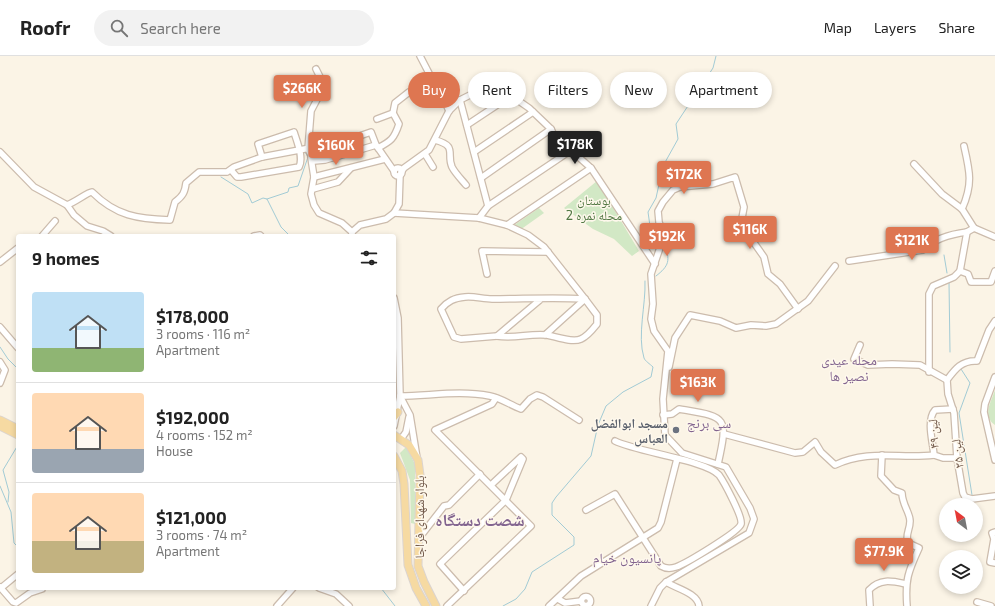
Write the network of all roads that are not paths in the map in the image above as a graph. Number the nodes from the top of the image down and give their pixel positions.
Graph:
1 (420, 56) edge
2 (316, 69) dead end
3 (429, 72) edge
4 (408, 93) edge
5 (468, 96) edge
6 (460, 100) joint
7 (526, 107) edge
8 (449, 108) edge
9 (453, 108) edge
10 (492, 108) edge
11 (450, 111) junction
12 (533, 112) junction
13 (393, 113) junction
14 (377, 119) dead end
15 (467, 125) junction
16 (551, 129) junction
17 (435, 140) junction
18 (964, 146) dead end
19 (377, 147) junction
20 (300, 150) junction
21 (309, 151) junction
22 (570, 151) junction
23 (0, 152) edge
24 (474, 152) junction
25 (425, 154) junction
26 (262, 157) junction
27 (385, 159) junction
28 (914, 164) dead end
29 (433, 167) dead end
30 (351, 168) junction
31 (592, 168) junction
32 (231, 170) junction
33 (398, 172) junction
34 (314, 177) junction
35 (481, 178) junction
36 (466, 185) dead end
37 (313, 189) junction
38 (67, 206) junction
39 (488, 206) junction
40 (962, 209) junction
41 (394, 213) junction
42 (479, 218) junction
43 (55, 221) dead end
44 (507, 225) junction
45 (974, 228) junction
46 (967, 232) junction
47 (44, 234) edge
48 (108, 234) edge
49 (352, 234) edge
50 (995, 238) edge
51 (16, 250) edge
52 (548, 252) junction
53 (849, 261) dead end
54 (0, 262) edge
55 (655, 264) junction
56 (834, 266) dead end
57 (995, 271) edge
58 (960, 272) junction
59 (487, 274) dead end
60 (585, 298) junction
61 (541, 299) junction
62 (396, 308) edge
63 (798, 309) junction
64 (995, 321) edge
65 (0, 328) edge
66 (545, 335) junction
67 (497, 336) junction
68 (396, 345) edge
69 (860, 345) dead end
70 (16, 346) edge
71 (398, 350) junction
72 (0, 362) edge
73 (666, 372) junction
74 (929, 372) junction
75 (995, 377) edge
76 (948, 380) junction
77 (0, 382) edge
78 (400, 396) junction
79 (496, 398) junction
80 (953, 409) junction
81 (396, 414) edge
82 (410, 415) junction
83 (663, 415) junction
84 (0, 420) edge
85 (579, 420) dead end
86 (0, 426) edge
87 (16, 428) edge
88 (724, 434) junction
89 (16, 435) edge
90 (397, 437) edge
91 (615, 442) dead end
92 (882, 455) junction
93 (934, 455) junction
94 (957, 458) junction
95 (396, 460) edge
96 (418, 460) junction
97 (677, 460) junction
98 (995, 460) edge
99 (718, 464) junction
100 (480, 474) junction
101 (491, 485) junction
102 (995, 496) edge
103 (506, 500) junction
104 (586, 510) dead end
105 (995, 532) edge
106 (419, 534) junction
107 (643, 539) junction
108 (995, 563) edge
109 (16, 576) edge
110 (666, 582) junction
111 (906, 584) junction
112 (1, 587) edge
113 (39, 590) edge
114 (291, 590) edge
115 (325, 590) edge
116 (464, 591) junction
117 (558, 599) junction
118 (581, 601) dead end
119 (977, 602) dead end
120 (277, 606) edge
121 (349, 606) edge
122 (426, 606) edge
123 (436, 606) edge
124 (447, 606) edge
125 (549, 606) edge
126 (651, 606) edge
127 (700, 606) edge
128 (870, 606) edge
129 (907, 606) edge
130 (991, 606) edge

1 - 3 street
2 - 21 street
4 - 13 street
5 - 6 street
6 - 15 street
7 - 12 street
8 - 11 street
9 - 11 street
10 - 15 street
11 - 17 street
12 - 16 street
12 - 24 street
13 - 14 street
13 - 19 street
15 - 24 street
16 - 22 street
16 - 35 street
17 - 25 street
17 - 36 street
18 - 40 street
19 - 21 street
19 - 21 street
19 - 27 street
20 - 21 street
20 - 26 street
20 - 26 street
20 - 32 street
21 - 34 street
22 - 31 street
22 - 39 street
23 - 38 street
24 - 35 street
25 - 29 street
25 - 33 street
26 - 32 street
27 - 30 street
27 - 33 street
28 - 40 street
30 - 34 street
30 - 37 street
31 - 44 street
31 - 55 street
32 - 38 street
33 - 41 street
34 - 37 street
35 - 39 street
37 - 49 street
38 - 48 street
39 - 42 street
40 - 45 street
41 - 42 street
41 - 49 street
42 - 44 street
43 - 47 street
44 - 52 street
45 - 46 street
45 - 50 street
46 - 53 street
46 - 58 street
51 - 54 street
52 - 59 street
52 - 60 street
55 - 63 street
55 - 73 street
56 - 63 street
57 - 58 street
58 - 74 street
60 - 61 street
60 - 66 street
60 - 66 street
61 - 67 street
61 - 67 street
62 - 71 street
63 - 73 street
64 - 76 street
65 - 70 street
66 - 67 street
68 - 71 street
69 - 74 street
71 - 78 street
72 - 77 street
73 - 83 street
74 - 76 street
75 - 98 street
76 - 80 street, لین ۲۵
78 - 79 street
78 - 81 street
78 - 82 street
79 - 85 street
79 - 100 street
80 - 93 street, لین ۴۹
80 - 94 street, لین ۲۵
82 - 90 street
82 - 96 street
83 - 88 street
83 - 99 street
84 - 87 main road
86 - 89 main road
88 - 92 street
88 - 99 street
90 - 96 main road, بلوار شهدای فراجا
91 - 97 street
92 - 93 street
92 - 111 street
93 - 94 street, لین ۴۹
94 - 102 street, لین ۲۵
95 - 122 main road, بلوار شهدای فراجا
96 - 106 main road, بلوار شهدای فراجا
97 - 107 street
97 - 107 street
99 - 110 street
100 - 101 street
100 - 106 street
101 - 103 street
101 - 103 street
103 - 116 street
103 - 116 street
104 - 107 street
105 - 108 street
106 - 123 main road, بلوار شهدای فراجا
107 - 117 street
109 - 112 street
110 - 126 street
110 - 127 street
111 - 128 street
111 - 129 street
112 - 113 street
114 - 120 street
115 - 121 street
116 - 124 street
117 - 118 street
117 - 125 street
119 - 130 street

